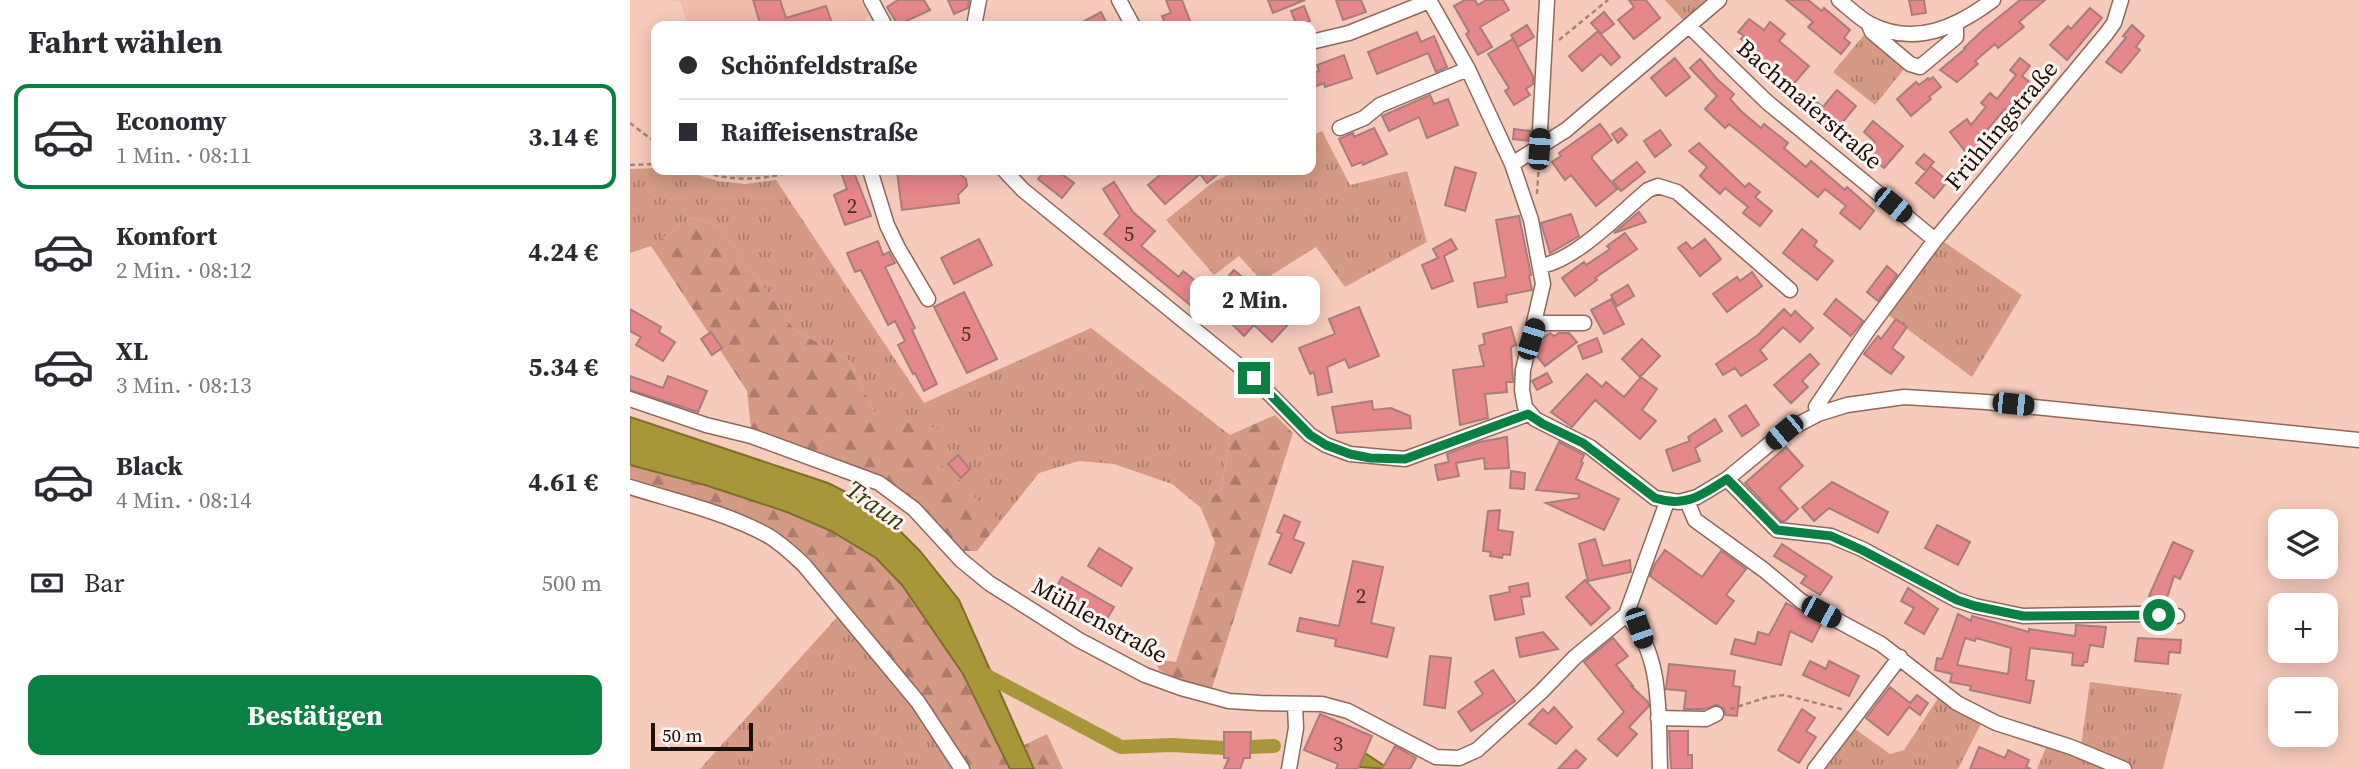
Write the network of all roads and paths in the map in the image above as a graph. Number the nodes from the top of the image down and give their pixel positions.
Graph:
1 (871, 0) edge
2 (979, 0) edge
3 (1119, 0) edge
4 (1429, 0) edge
5 (1547, 0) edge
6 (1608, 0) edge
7 (1719, 0) edge
8 (1839, 0) edge
9 (1993, 0) edge
10 (2120, 0) edge
11 (882, 21) edge
12 (975, 21) edge
13 (1130, 21) edge
14 (1868, 23) junction
15 (1956, 24) junction
16 (1690, 27) junction
17 (1316, 41) edge
18 (1546, 51) junction
19 (1468, 69) junction
20 (630, 123) edge
21 (1340, 128) dead end
22 (651, 139) edge
23 (1539, 149) junction
24 (651, 164) edge
25 (1512, 164) junction
26 (630, 165) edge
27 (715, 175) edge
28 (781, 175) edge
29 (872, 175) edge
30 (1009, 175) edge
31 (1531, 220) junction
32 (1935, 240) junction
33 (1542, 266) junction
34 (1790, 290) dead end
35 (928, 299) dead end
36 (1536, 321) junction
37 (1584, 323) dead end
38 (630, 399) edge
39 (1528, 414) junction
40 (1818, 414) junction
41 (2359, 440) edge
42 (1727, 479) junction
43 (630, 487) edge
44 (1687, 501) junction
45 (1667, 502) junction
46 (1626, 615) junction
47 (2177, 616) dead end
48 (1900, 657) junction
49 (1295, 704) junction
50 (1716, 713) joint
51 (1857, 714) junction
52 (1658, 718) junction
53 (962, 769) edge
54 (1289, 769) edge
55 (1660, 769) edge
56 (1815, 769) edge
57 (2123, 769) edge

1 - 11 street
2 - 12 street
3 - 13 street
4 - 17 street
4 - 19 street
5 - 18 street
6 - 18 path
7 - 16 street
8 - 14 street
9 - 15 street
10 - 32 street, Frühlingstraße
14 - 15 street
14 - 15 street
16 - 23 street
16 - 32 street, Bachmaierstraße
18 - 23 street
19 - 21 street
19 - 25 street
20 - 22 path
23 - 25 street
23 - 31 path
24 - 26 path
25 - 31 street
27 - 28 path
29 - 35 street
30 - 39 street
31 - 33 street
32 - 40 street, Frühlingstraße
33 - 34 street
33 - 36 street
36 - 37 street
36 - 39 street
38 - 49 street, Mühlenstraße
39 - 45 street
40 - 41 street
40 - 42 street
42 - 44 street
42 - 47 street
43 - 53 street
44 - 45 street
44 - 48 street
45 - 46 street
46 - 49 street, Mühlenstraße
46 - 52 street
48 - 51 street
48 - 57 street
49 - 54 street
50 - 51 path
50 - 52 street
51 - 56 street
52 - 55 street

